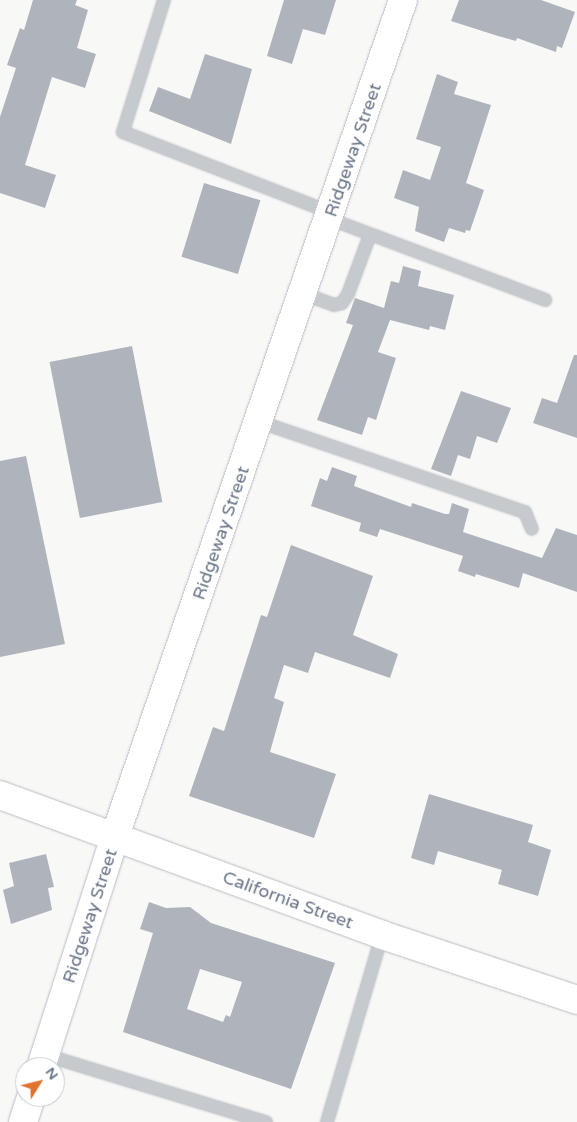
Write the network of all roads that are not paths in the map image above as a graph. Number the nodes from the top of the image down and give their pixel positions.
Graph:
1 (164, 0) edge
2 (403, 0) edge
3 (331, 216) junction
4 (370, 235) junction
5 (304, 294) junction
6 (545, 300) dead end
7 (260, 422) junction
8 (532, 529) dead end
9 (0, 795) edge
10 (115, 836) junction
11 (382, 935) junction
12 (577, 1000) edge
13 (44, 1057) edge
14 (65, 1067) edge
15 (27, 1107) edge
16 (22, 1122) edge
17 (266, 1122) edge
18 (327, 1122) edge

1 - 3 lane
2 - 3 street, Ridgeway Street
3 - 4 lane
3 - 5 street, Ridgeway Street
4 - 5 lane
4 - 6 lane
5 - 7 street, Ridgeway Street
7 - 8 lane
7 - 10 street, Ridgeway Street
9 - 10 street, California Street
10 - 11 street, California Street
10 - 13 street, Ridgeway Street
11 - 12 street, California Street
11 - 18 lane
14 - 17 lane
15 - 16 street

